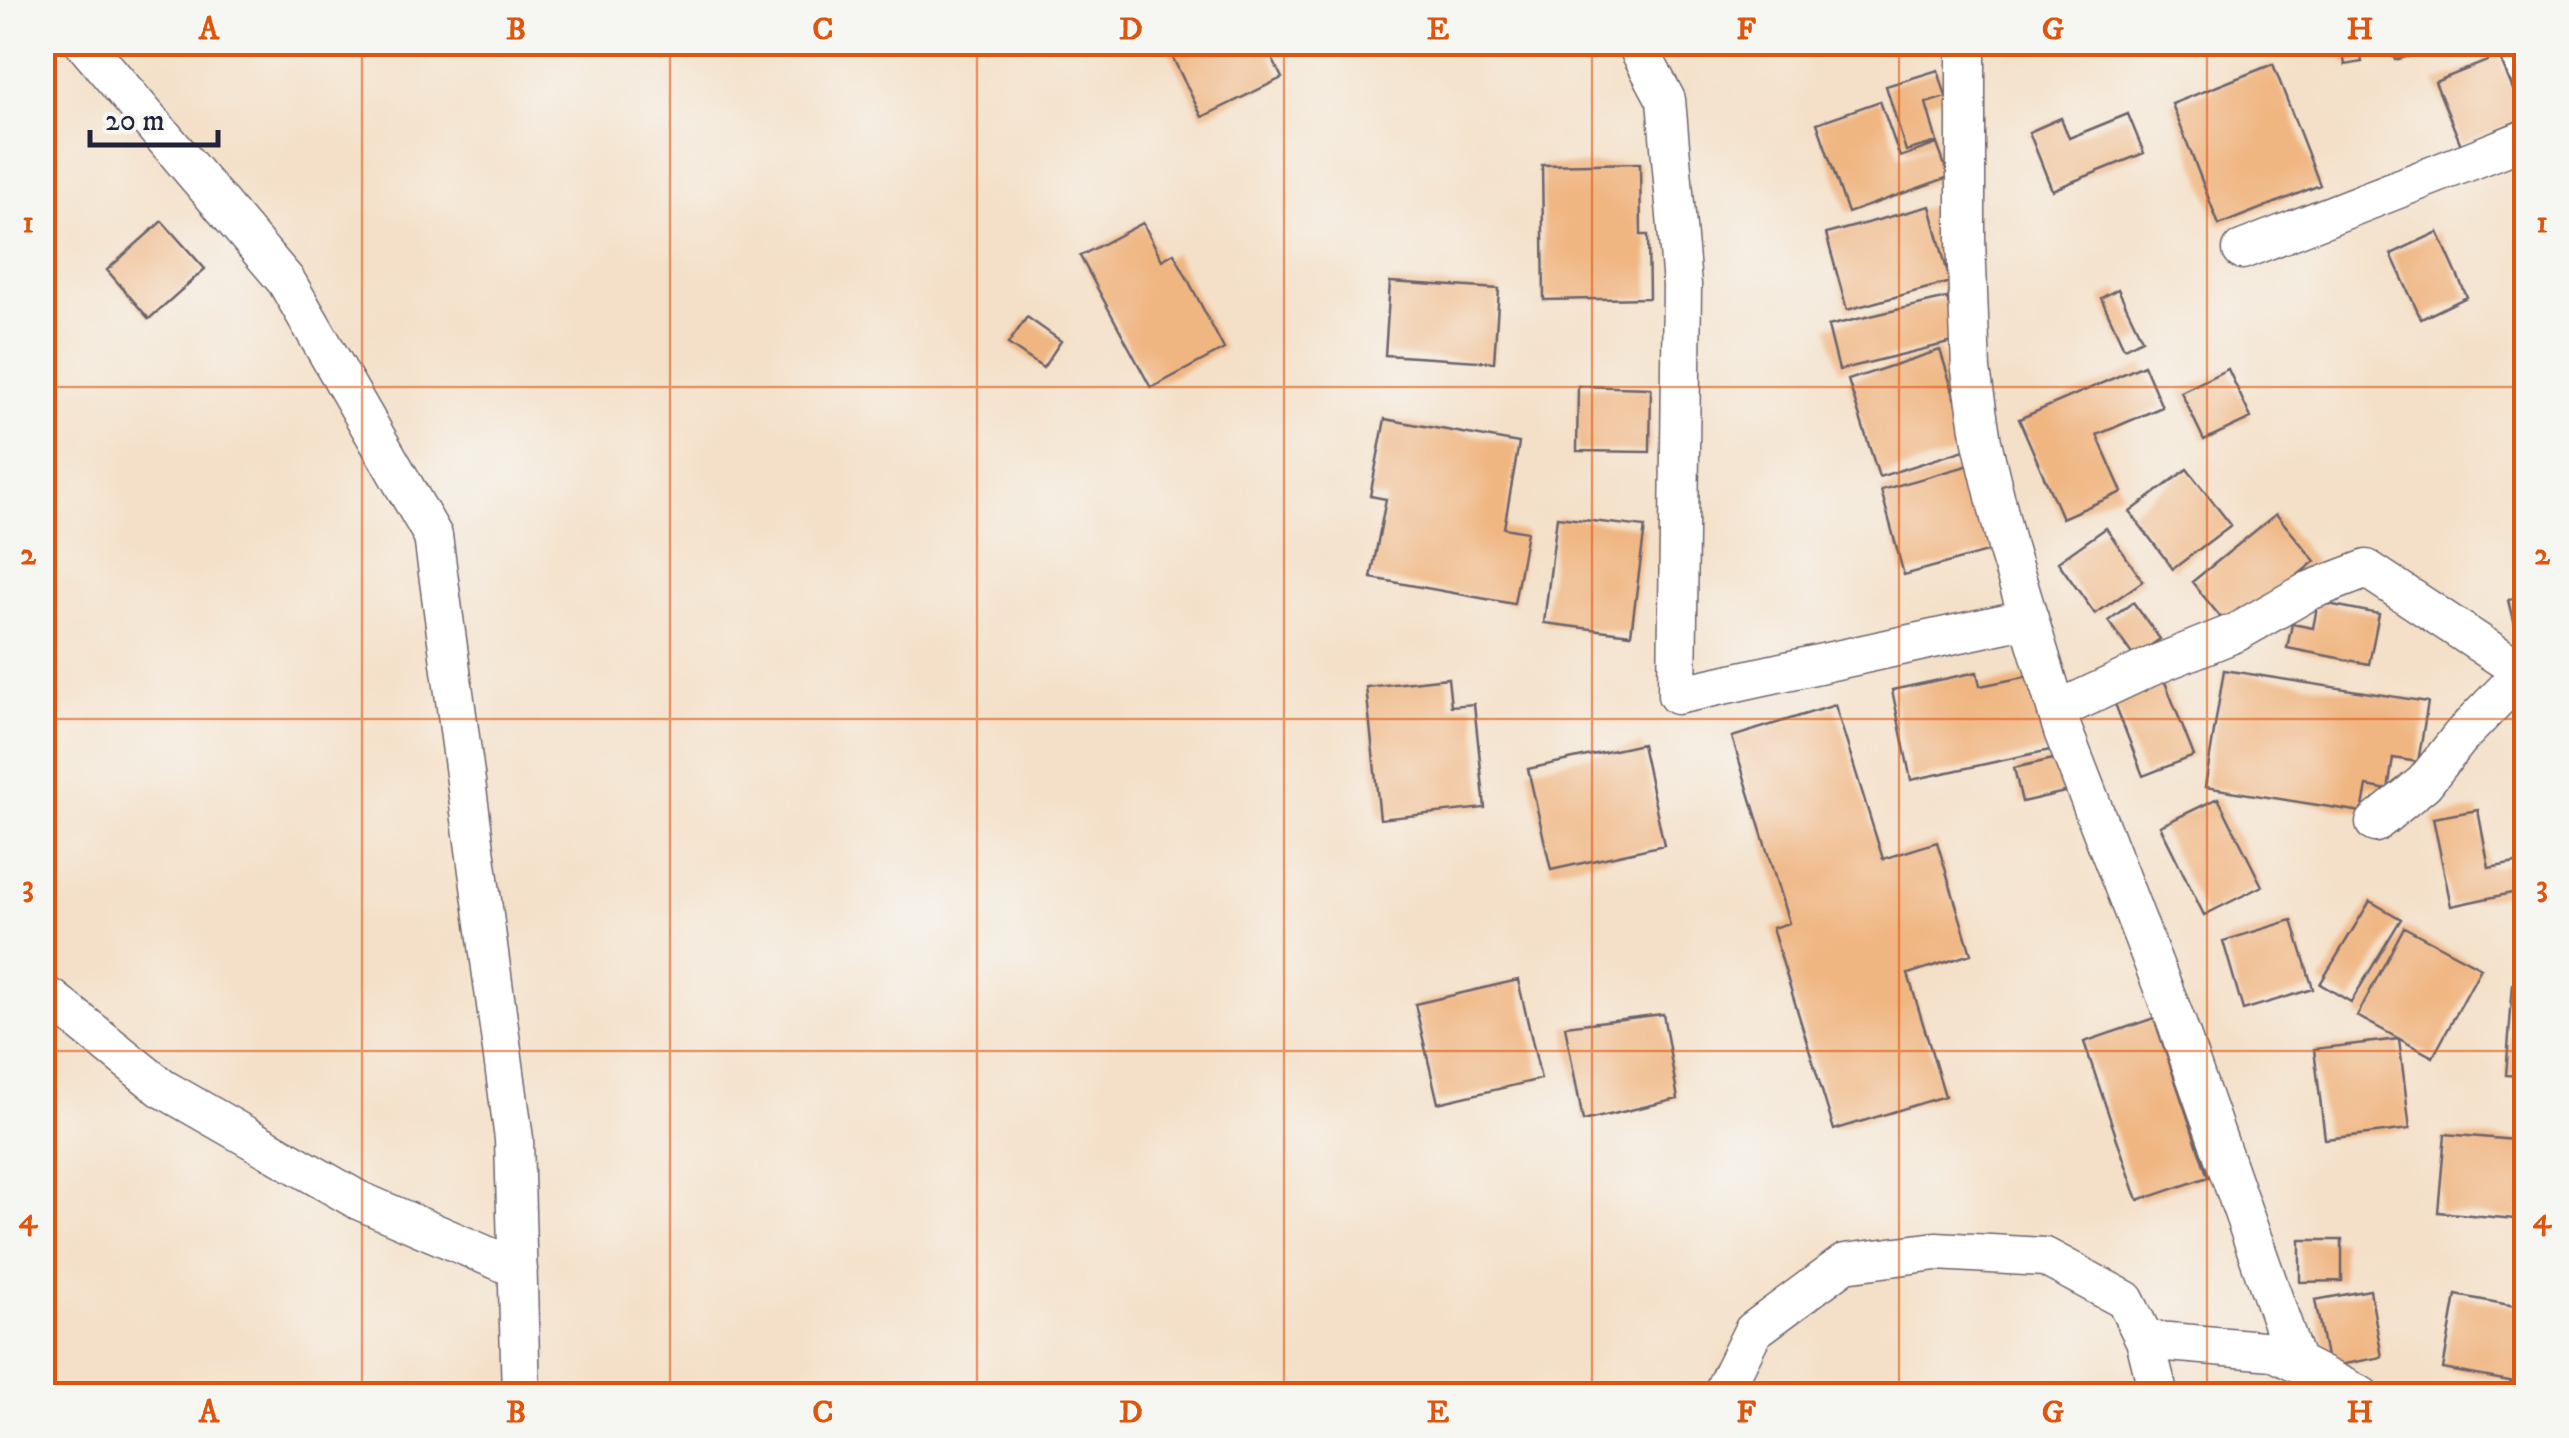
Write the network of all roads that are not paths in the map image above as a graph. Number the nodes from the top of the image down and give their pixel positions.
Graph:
1 (83, 42) edge
2 (1635, 42) edge
3 (1966, 42) edge
4 (2516, 42) edge
5 (2526, 69) edge
6 (2526, 138) edge
7 (2242, 250) dead end
8 (2029, 618) junction
9 (2525, 671) edge
10 (2058, 710) junction
11 (2375, 823) dead end
12 (42, 1004) edge
13 (518, 1269) junction
14 (2145, 1340) junction
15 (2296, 1363) junction
16 (521, 1396) edge
17 (1721, 1396) edge
18 (2159, 1396) edge
19 (2361, 1396) edge

1 - 13 street
2 - 8 street
3 - 8 street
4 - 5 street
6 - 7 street
8 - 10 street
9 - 10 street
9 - 11 street
10 - 15 street
12 - 13 street
13 - 16 street
14 - 15 street
14 - 17 street
14 - 18 street
15 - 19 street

